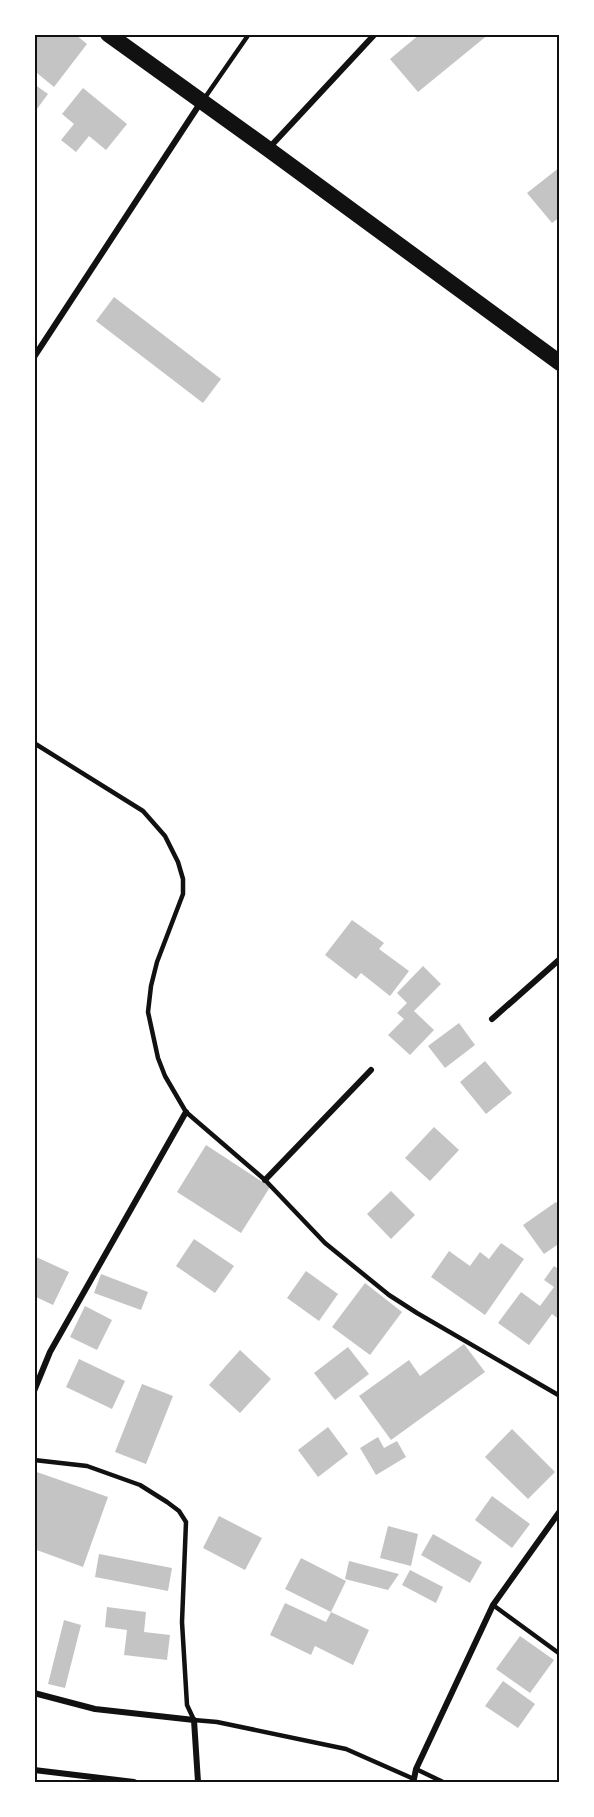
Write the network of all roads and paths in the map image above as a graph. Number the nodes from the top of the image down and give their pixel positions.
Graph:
1 (108, 34) edge
2 (249, 34) edge
3 (375, 34) edge
4 (202, 102) junction
5 (268, 149) junction
6 (34, 357) edge
7 (560, 363) edge
8 (34, 743) edge
9 (560, 959) edge
10 (492, 1018) dead end
11 (372, 1070) dead end
12 (186, 1112) junction
13 (265, 1180) junction
14 (34, 1391) edge
15 (560, 1396) edge
16 (34, 1460) edge
17 (560, 1511) edge
18 (493, 1605) junction
19 (560, 1654) edge
20 (34, 1693) edge
21 (194, 1720) junction
22 (416, 1769) junction
23 (34, 1770) edge
24 (413, 1781) edge
25 (134, 1782) edge
26 (198, 1782) edge
27 (443, 1782) edge

1 - 4 highway
2 - 4 lane
3 - 5 street
4 - 5 highway
4 - 6 street
5 - 7 highway
8 - 12 lane
9 - 10 street
11 - 13 street
12 - 13 lane
12 - 14 street
13 - 15 lane
16 - 21 lane
17 - 18 street
18 - 19 lane
18 - 22 street
20 - 21 street
21 - 24 lane
21 - 26 street
22 - 24 street
22 - 27 lane
23 - 25 street

